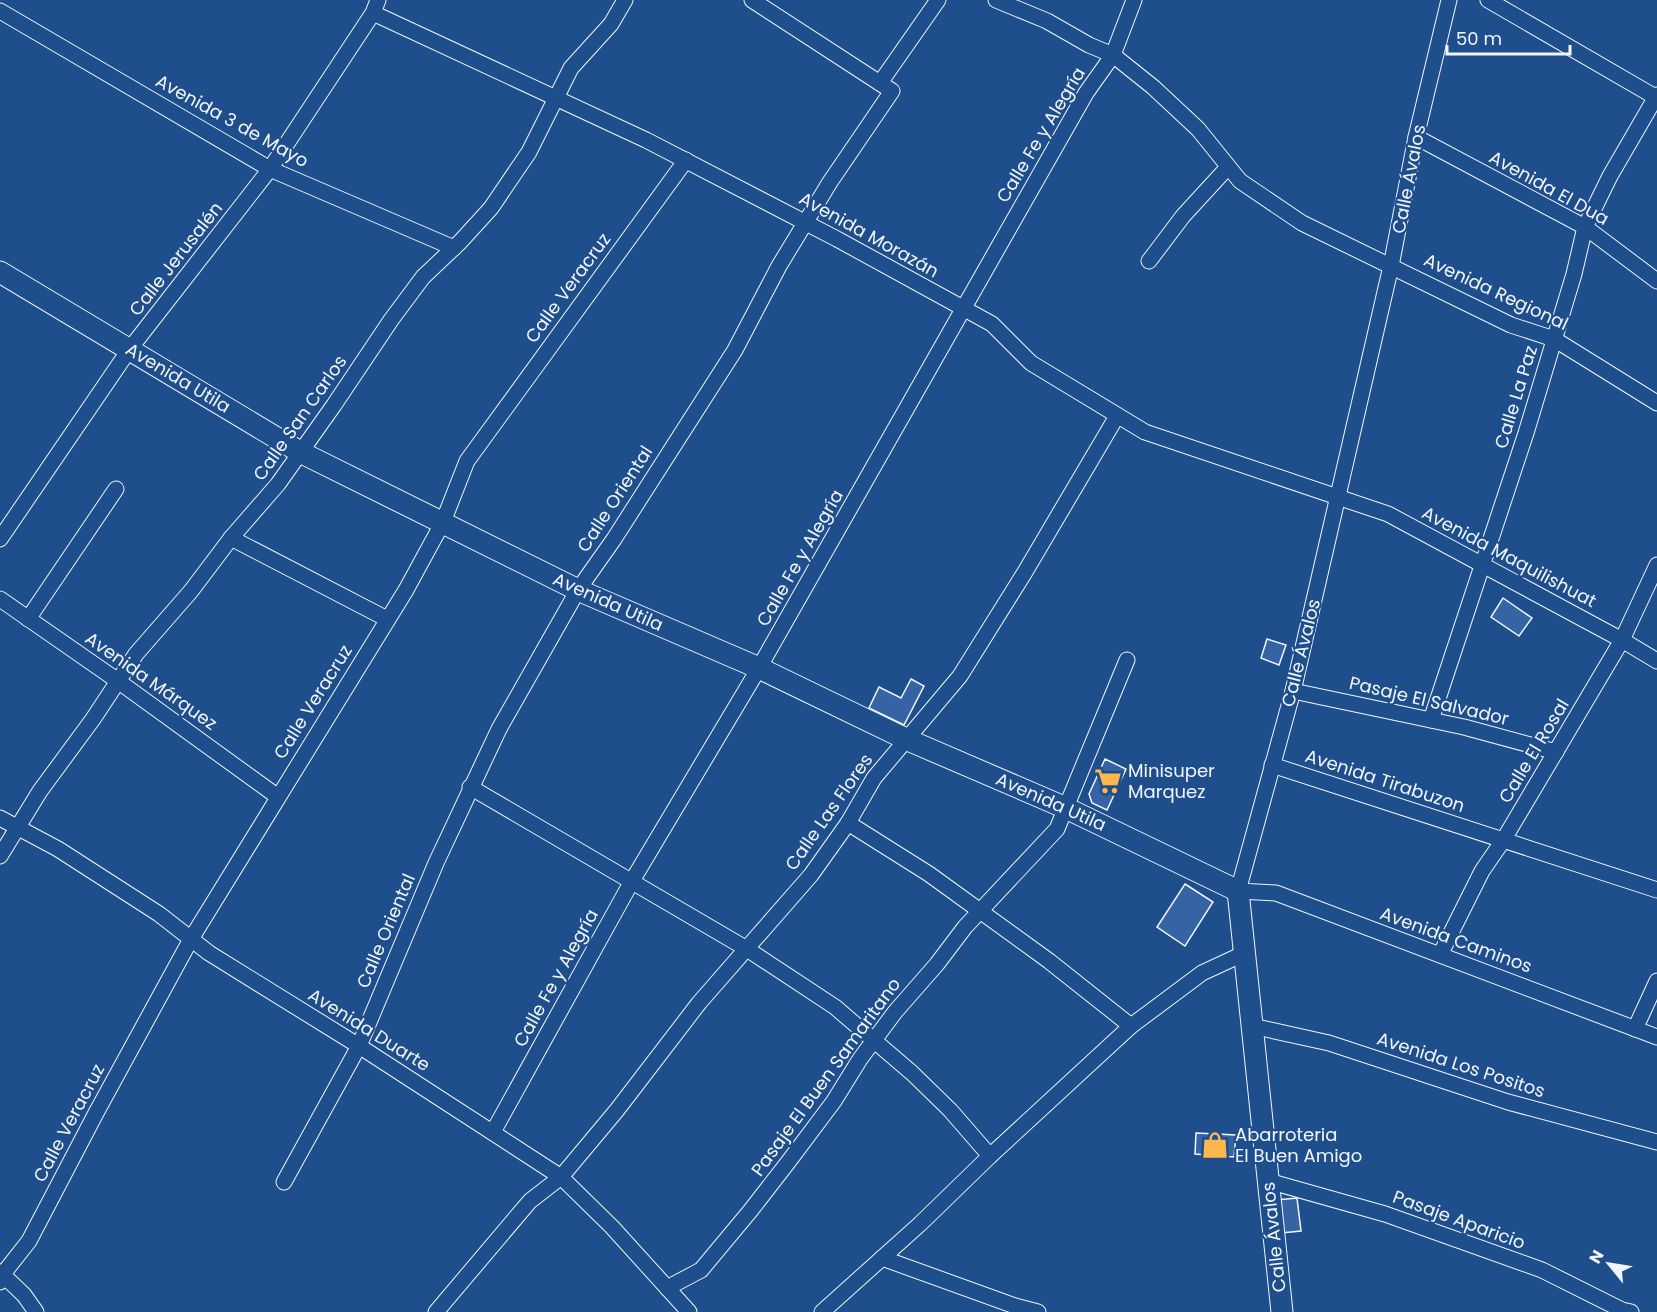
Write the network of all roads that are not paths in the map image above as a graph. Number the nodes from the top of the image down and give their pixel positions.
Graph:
1 (625, 0) edge
2 (752, 0) edge
3 (938, 0) edge
4 (996, 0) edge
5 (1134, 0) edge
6 (1449, 0) edge
7 (1488, 0) edge
8 (376, 6) edge
9 (0, 11) edge
10 (1113, 55) junction
11 (886, 87) junction
12 (1657, 96) edge
13 (556, 98) junction
14 (1416, 137) junction
15 (686, 160) junction
16 (1228, 167) junction
17 (270, 169) junction
18 (805, 222) junction
19 (1585, 227) junction
20 (454, 248) junction
21 (1149, 261) dead end
22 (1391, 266) junction
23 (0, 272) edge
24 (1657, 281) edge
25 (963, 309) junction
26 (1554, 339) junction
27 (129, 350) junction
28 (1657, 403) edge
29 (1117, 416) junction
30 (300, 452) junction
31 (116, 489) dead end
32 (1338, 497) junction
33 (443, 522) junction
34 (231, 538) junction
35 (0, 539) edge
36 (1484, 565) junction
37 (1657, 565) edge
38 (578, 590) junction
39 (0, 599) edge
40 (28, 619) junction
41 (387, 619) junction
42 (1622, 640) junction
43 (1127, 660) dead end
44 (1657, 661) edge
45 (759, 668) junction
46 (118, 681) junction
47 (1293, 691) junction
48 (1431, 720) junction
49 (908, 740) junction
50 (1556, 752) junction
51 (1272, 765) junction
52 (470, 788) junction
53 (278, 797) junction
54 (1066, 808) junction
55 (0, 818) edge
56 (848, 823) junction
57 (18, 827) junction
58 (1504, 839) junction
59 (0, 856) edge
60 (632, 881) junction
61 (1657, 890) edge
62 (1238, 891) junction
63 (980, 911) junction
64 (191, 939) junction
65 (747, 949) junction
66 (1245, 953) junction
67 (1440, 955) junction
68 (1657, 981) edge
69 (1131, 1026) junction
70 (1252, 1026) junction
71 (1635, 1029) junction
72 (1657, 1037) edge
73 (873, 1041) junction
74 (359, 1046) junction
75 (493, 1132) junction
76 (1657, 1142) edge
77 (990, 1156) junction
78 (561, 1177) junction
79 (1268, 1181) junction
80 (284, 1182) dead end
81 (882, 1258) junction
82 (1, 1276) edge
83 (667, 1288) junction
84 (36, 1312) edge
85 (436, 1312) edge
86 (689, 1312) edge
87 (822, 1312) edge
88 (1038, 1312) edge
89 (1282, 1312) edge
90 (1631, 1312) edge

1 - 13 street, Calle San Carlos
2 - 11 street
3 - 11 street, Calle Oriental
4 - 10 street, Avenida Regional
5 - 10 street, Calle Fe y Alegría
6 - 14 street, Calle Ávalos
7 - 12 street
8 - 13 street, Avenida Morazán
8 - 17 street, Calle Jerusalén
9 - 17 street, Avenida 3 de Mayo
10 - 16 street, Avenida Regional
10 - 25 street, Calle Fe y Alegría
11 - 18 street, Calle Oriental
12 - 19 street, Calle La Paz
13 - 15 street, Avenida Morazán
13 - 20 street, Calle San Carlos
14 - 19 street, Avenida El Dua
14 - 22 street, Calle Ávalos
15 - 18 street, Avenida Morazán
15 - 33 street, Calle Veracruz
16 - 21 street
16 - 22 street, Avenida Regional
17 - 20 street, Avenida 3 de Mayo
17 - 27 street, Calle Jerusalén
18 - 25 street, Avenida Morazán
18 - 38 street, Calle Oriental
19 - 24 street, Avenida El Dua
19 - 26 street, Calle La Paz
20 - 30 street, Calle San Carlos
22 - 26 street, Avenida Regional
22 - 32 street, Calle Ávalos
23 - 27 street, Avenida Utila
25 - 29 street, Avenida Morazán
25 - 45 street, Calle Fe y Alegría
26 - 28 street, Avenida Regional
26 - 36 street, Calle La Paz
27 - 30 street, Avenida Utila
27 - 35 street, Calle Jerusalén
29 - 32 street, Avenida Morazán
29 - 49 street, Calle Las Flores
30 - 33 street, Avenida Utila
30 - 34 street, Calle San Carlos
31 - 40 street
32 - 36 street, Avenida Maquilishuat
32 - 47 street, Calle Ávalos
33 - 38 street, Avenida Utila
33 - 41 street, Calle Veracruz
34 - 41 street
34 - 46 street, Calle San Carlos
36 - 42 street, Avenida Maquilishuat
36 - 48 street, Calle La Paz
37 - 42 street, Calle El Rosal
38 - 45 street, Avenida Utila
38 - 52 street, Calle Oriental
39 - 40 street, Avenida Márquez
40 - 46 street, Avenida Márquez
41 - 53 street, Calle Veracruz
42 - 44 street, Avenida Maquilishuat
42 - 50 street, Calle El Rosal
43 - 54 street, Pasaje El Buen Samaritano
45 - 49 street, Avenida Utila
45 - 60 street, Calle Fe y Alegría
46 - 53 street, Avenida Márquez
46 - 57 street, Calle San Carlos
47 - 48 street, Pasaje El Salvador
47 - 51 street, Calle Ávalos
48 - 50 street, Pasaje El Salvador
49 - 54 street, Avenida Utila
49 - 56 street, Calle Las Flores
50 - 58 street, Calle El Rosal
51 - 58 street, Avenida Tirabuzon
51 - 62 street, Calle Ávalos
52 - 60 street
52 - 74 street, Calle Oriental
53 - 64 street, Calle Veracruz
54 - 62 street, Avenida Utila
54 - 63 street, Pasaje El Buen Samaritano
55 - 57 street, Avenida Duarte
56 - 63 street
56 - 65 street, Calle Las Flores
57 - 59 street, Calle San Carlos
57 - 64 street, Avenida Duarte
58 - 61 street, Avenida Tirabuzon
58 - 67 street, Calle El Rosal
60 - 65 street
60 - 75 street, Calle Fe y Alegría
62 - 66 street, Calle Ávalos
62 - 67 street, Avenida Caminos
63 - 69 street
63 - 73 street, Pasaje El Buen Samaritano
64 - 74 street, Avenida Duarte
64 - 82 street, Calle Veracruz
65 - 73 street
65 - 78 street, Calle Las Flores
66 - 69 street
66 - 70 street, Calle Ávalos
67 - 71 street, Avenida Caminos
68 - 71 street
69 - 77 street
70 - 76 street, Avenida Los Positos
70 - 79 street, Calle Ávalos
71 - 72 street, Avenida Caminos
73 - 77 street
73 - 83 street, Pasaje El Buen Samaritano
74 - 75 street, Avenida Duarte
74 - 80 street, Calle Oriental
75 - 78 street, Avenida Duarte
77 - 81 street
78 - 83 street, Avenida Duarte
78 - 85 street, Calle Las Flores
79 - 89 street, Calle Ávalos
79 - 90 street, Pasaje Aparicio
81 - 87 street
81 - 88 street
82 - 84 street
83 - 86 street, Avenida Duarte

